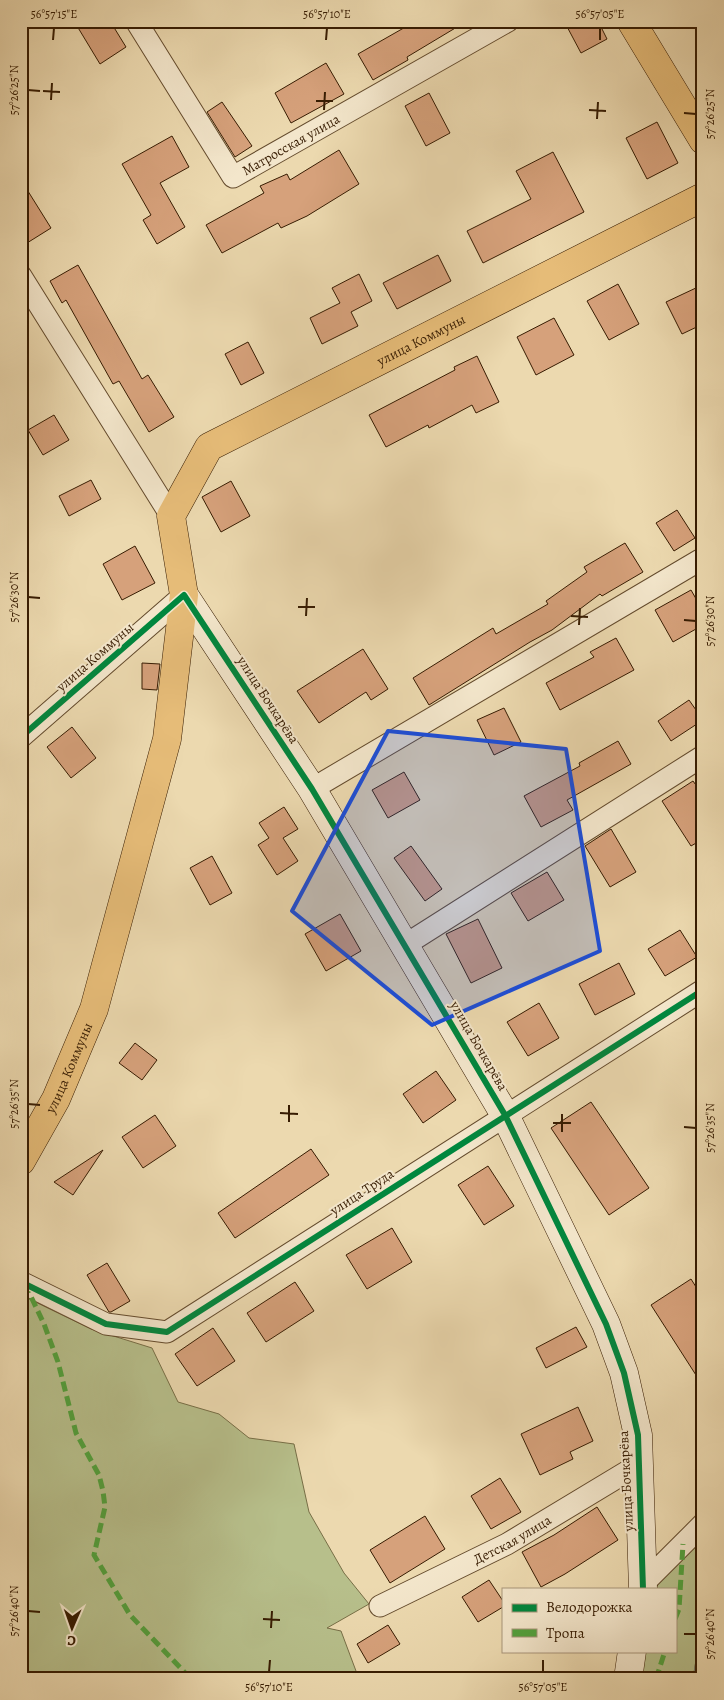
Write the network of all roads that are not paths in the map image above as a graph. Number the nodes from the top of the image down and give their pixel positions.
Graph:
1 (136, 21) edge
2 (508, 21) edge
3 (631, 21) edge
4 (703, 140) edge
5 (703, 198) edge
6 (21, 276) edge
7 (171, 516) junction
8 (703, 564) edge
9 (184, 595) junction
10 (21, 738) edge
11 (703, 756) edge
12 (312, 789) junction
13 (405, 945) junction
14 (703, 990) edge
15 (505, 1115) junction
16 (21, 1161) edge
17 (21, 1282) edge
18 (638, 1466) junction
19 (703, 1524) edge
20 (643, 1586) edge
21 (380, 1606) dead end
22 (632, 1652) edge
23 (628, 1679) edge

1 - 2 street, Матросская улица
3 - 4 main road
5 - 7 main road, улица Коммуны
6 - 7 street, улица Бочкарёва
7 - 9 main road, улица Бочкарёва
8 - 12 street
9 - 10 street, улица Коммуны
9 - 12 street, улица Бочкарёва
9 - 16 main road, улица Коммуны
11 - 13 street
12 - 13 street, улица Бочкарёва
13 - 15 street, улица Бочкарёва
14 - 15 street, улица Труда
15 - 17 street, улица Труда
15 - 18 street, улица Бочкарёва
18 - 20 street, улица Бочкарёва
18 - 21 street, Детская улица
19 - 20 street
22 - 23 street

